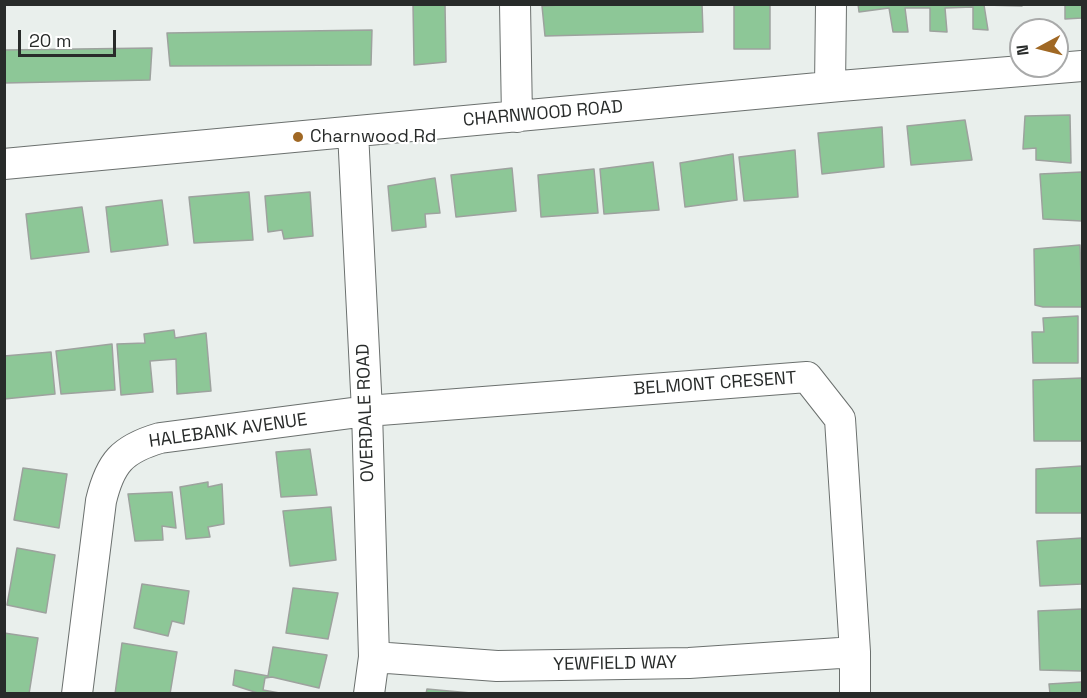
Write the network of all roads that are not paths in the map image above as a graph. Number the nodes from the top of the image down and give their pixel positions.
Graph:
1 (515, 4) edge
2 (831, 4) edge
3 (1083, 66) edge
4 (830, 87) junction
5 (517, 117) junction
6 (353, 132) junction
7 (4, 164) edge
8 (367, 411) junction
9 (855, 652) junction
10 (374, 657) junction
11 (77, 693) edge
12 (369, 693) edge
13 (855, 693) edge

1 - 5 street
2 - 4 street
3 - 4 street, CHARNWOOD ROAD
4 - 5 street, CHARNWOOD ROAD
5 - 6 street, CHARNWOOD ROAD
6 - 7 street, CHARNWOOD ROAD
6 - 8 street, OVERDALE ROAD
8 - 9 street, BELMONT CRESENT
8 - 10 street, OVERDALE ROAD
8 - 11 street, HALEBANK AVENUE
9 - 10 street, YEWFIELD WAY
9 - 13 street, BELMONT CRESENT
10 - 12 street, OVERDALE ROAD

